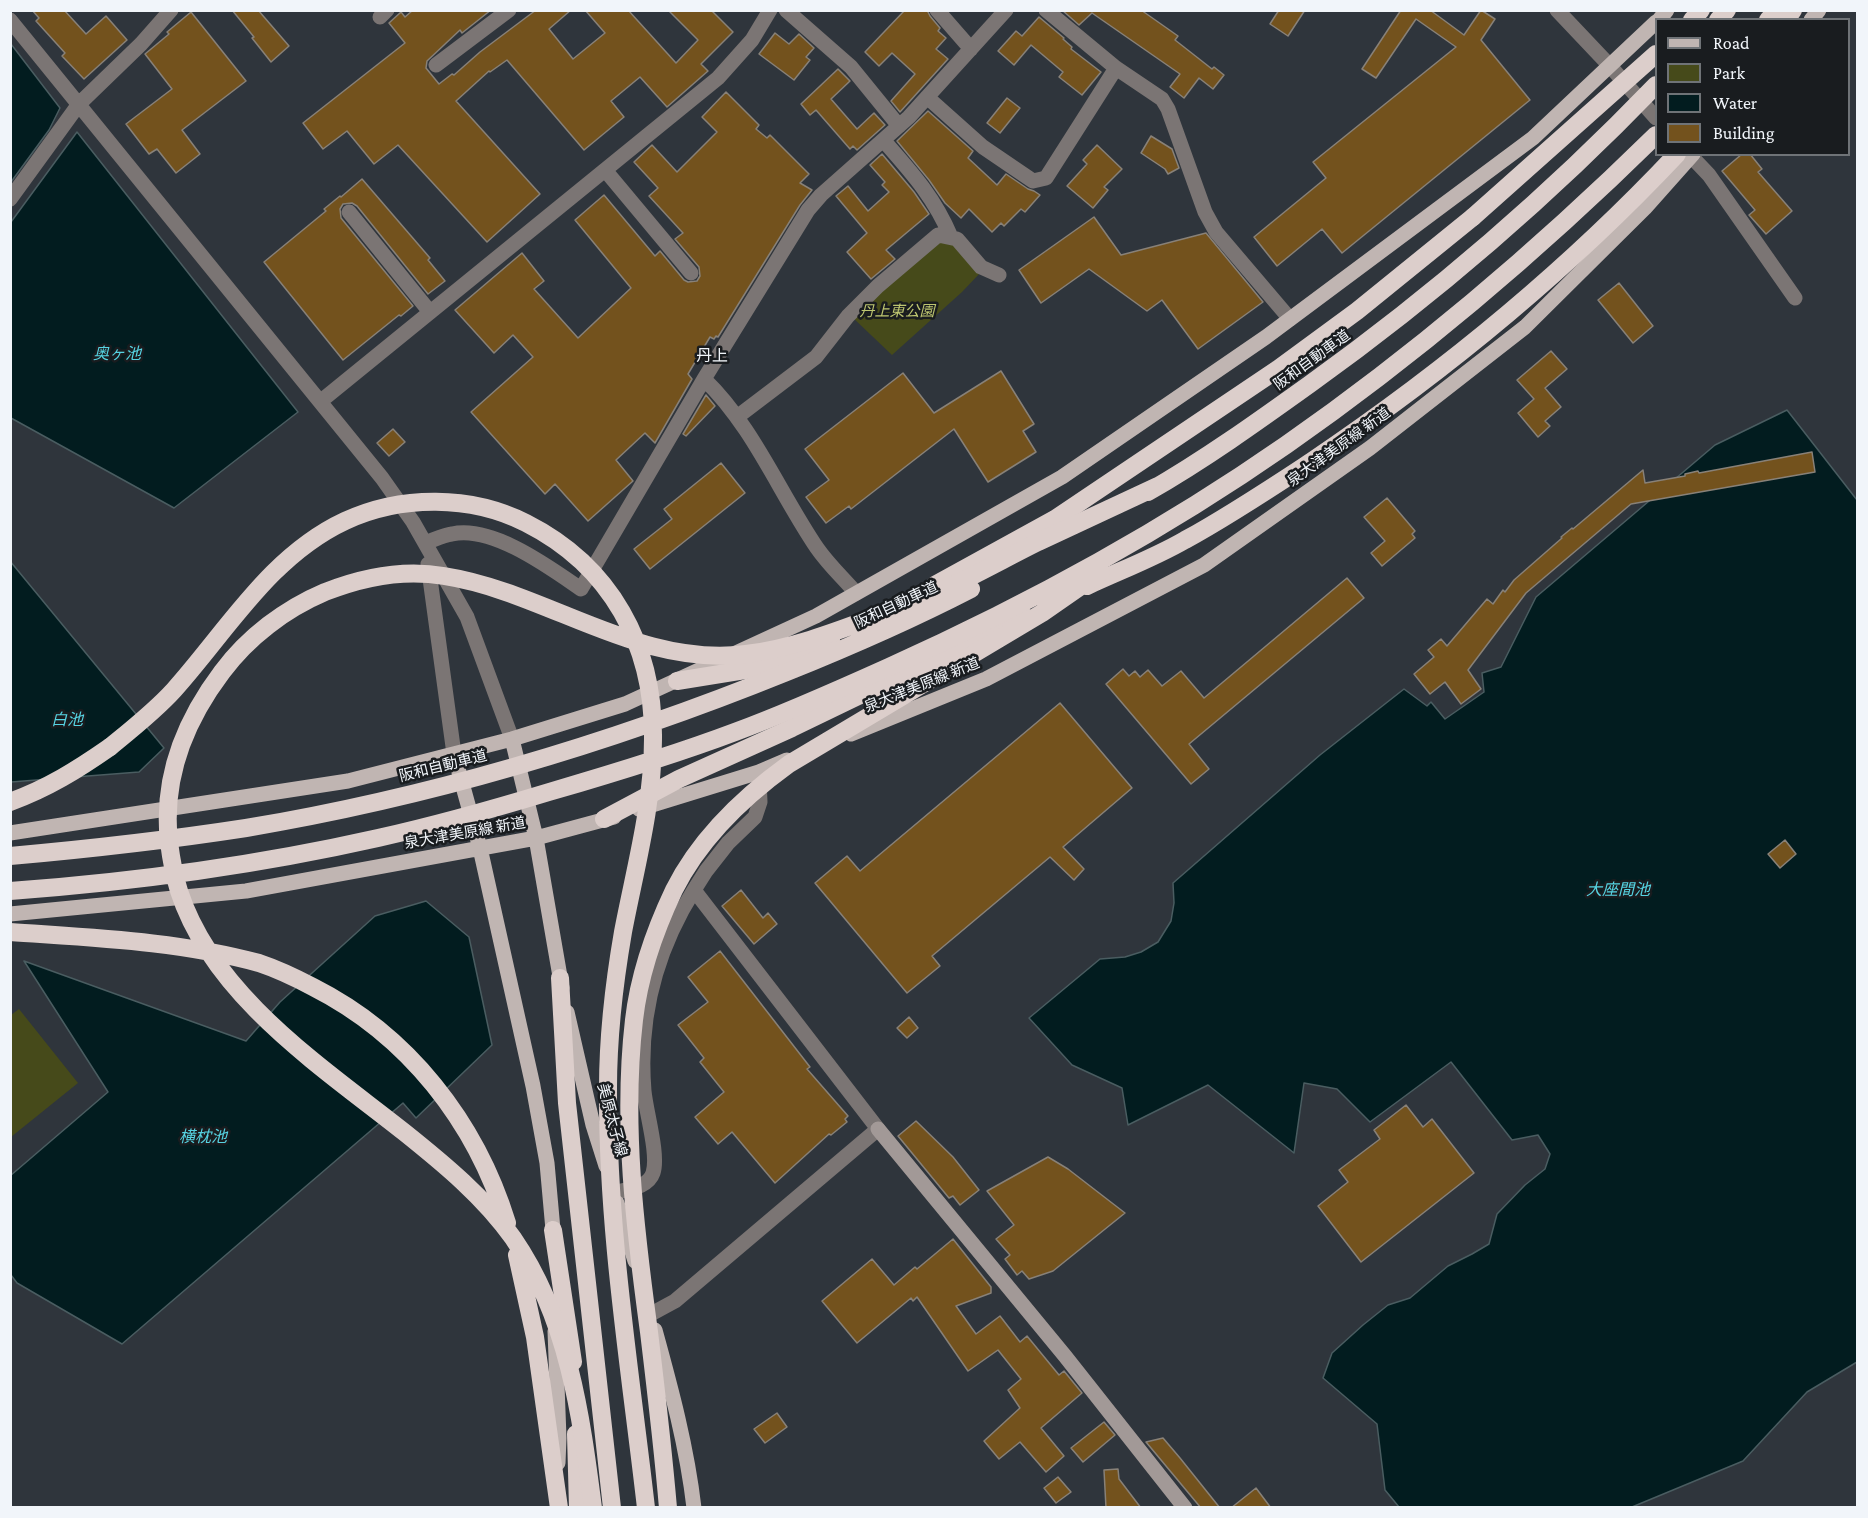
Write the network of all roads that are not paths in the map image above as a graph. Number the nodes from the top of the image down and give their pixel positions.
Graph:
1 (171, 10) edge
2 (509, 10) edge
3 (770, 10) edge
4 (786, 10) edge
5 (937, 10) edge
6 (1006, 10) edge
7 (1046, 10) edge
8 (1557, 10) edge
9 (10, 20) edge
10 (1655, 24) edge
11 (971, 49) junction
12 (1655, 55) edge
13 (436, 65) dead end
14 (1610, 66) junction
15 (1116, 68) junction
16 (1655, 86) edge
17 (927, 97) junction
18 (79, 104) junction
19 (1655, 117) edge
20 (899, 126) junction
21 (1655, 136) edge
22 (884, 141) junction
23 (1686, 156) edge
24 (1686, 156) edge
25 (1688, 156) edge
26 (605, 170) junction
27 (10, 199) edge
28 (349, 212) dead end
29 (951, 237) junction
30 (691, 273) dead end
31 (999, 275) dead end
32 (1795, 298) dead end
33 (430, 312) junction
34 (1290, 319) junction
35 (704, 380) junction
36 (321, 401) junction
37 (737, 417) junction
38 (1158, 486) junction
39 (1178, 515) junction
40 (425, 543) junction
41 (856, 593) junction
42 (677, 681) junction
43 (512, 739) junction
44 (454, 754) junction
45 (759, 772) junction
46 (10, 802) edge
47 (604, 819) junction
48 (10, 833) edge
49 (536, 838) junction
50 (480, 848) junction
51 (10, 856) edge
52 (694, 890) junction
53 (10, 891) edge
54 (10, 914) edge
55 (10, 932) edge
56 (560, 978) junction
57 (878, 1129) junction
58 (614, 1193) junction
59 (554, 1230) junction
60 (651, 1314) junction
61 (558, 1508) edge
62 (578, 1508) edge
63 (593, 1508) edge
64 (612, 1508) edge
65 (646, 1508) edge
66 (668, 1508) edge
67 (694, 1508) edge
68 (1185, 1508) edge

1 - 18 street
2 - 13 street
3 - 26 street
4 - 20 street
5 - 11 street
6 - 11 street
7 - 15 street
8 - 14 street
9 - 18 street
10 - 14 main road
11 - 17 street
12 - 42 highway, bridge
14 - 19 street
14 - 34 main road
15 - 17 street
15 - 34 street
16 - 38 highway, 阪和自動車道, bridge
17 - 20 street
18 - 27 street
18 - 36 street
20 - 22 street
21 - 39 highway, bridge
22 - 29 street
22 - 35 street
23 - 47 highway
24 - 45 main road, 泉大津美原線 新道
25 - 32 street
26 - 30 street
26 - 33 street
28 - 33 street
29 - 31 street
29 - 37 street
33 - 36 street
34 - 41 main road
35 - 37 street
35 - 40 street
36 - 40 street
37 - 41 street
38 - 51 highway, 阪和自動車道, bridge
38 - 63 highway, bridge
39 - 53 highway, bridge
39 - 66 highway, bridge
40 - 43 street
40 - 44 street
41 - 42 main road
42 - 43 main road
43 - 44 main road
43 - 49 main road, 美原太子線
44 - 48 main road
44 - 50 main road
45 - 47 main road, 泉大津美原線 新道
45 - 52 street
46 - 65 highway, bridge
47 - 49 main road, 泉大津美原線 新道
49 - 50 main road, 泉大津美原線 新道
49 - 56 main road, 美原太子線
50 - 54 main road, 泉大津美原線 新道
50 - 59 main road
52 - 57 street
52 - 58 street
55 - 61 highway, bridge
56 - 58 main road, 美原太子線
56 - 64 highway
57 - 60 street
57 - 68 street
58 - 60 main road, 美原太子線
59 - 61 main road
59 - 62 highway
60 - 67 main road, 美原太子線

